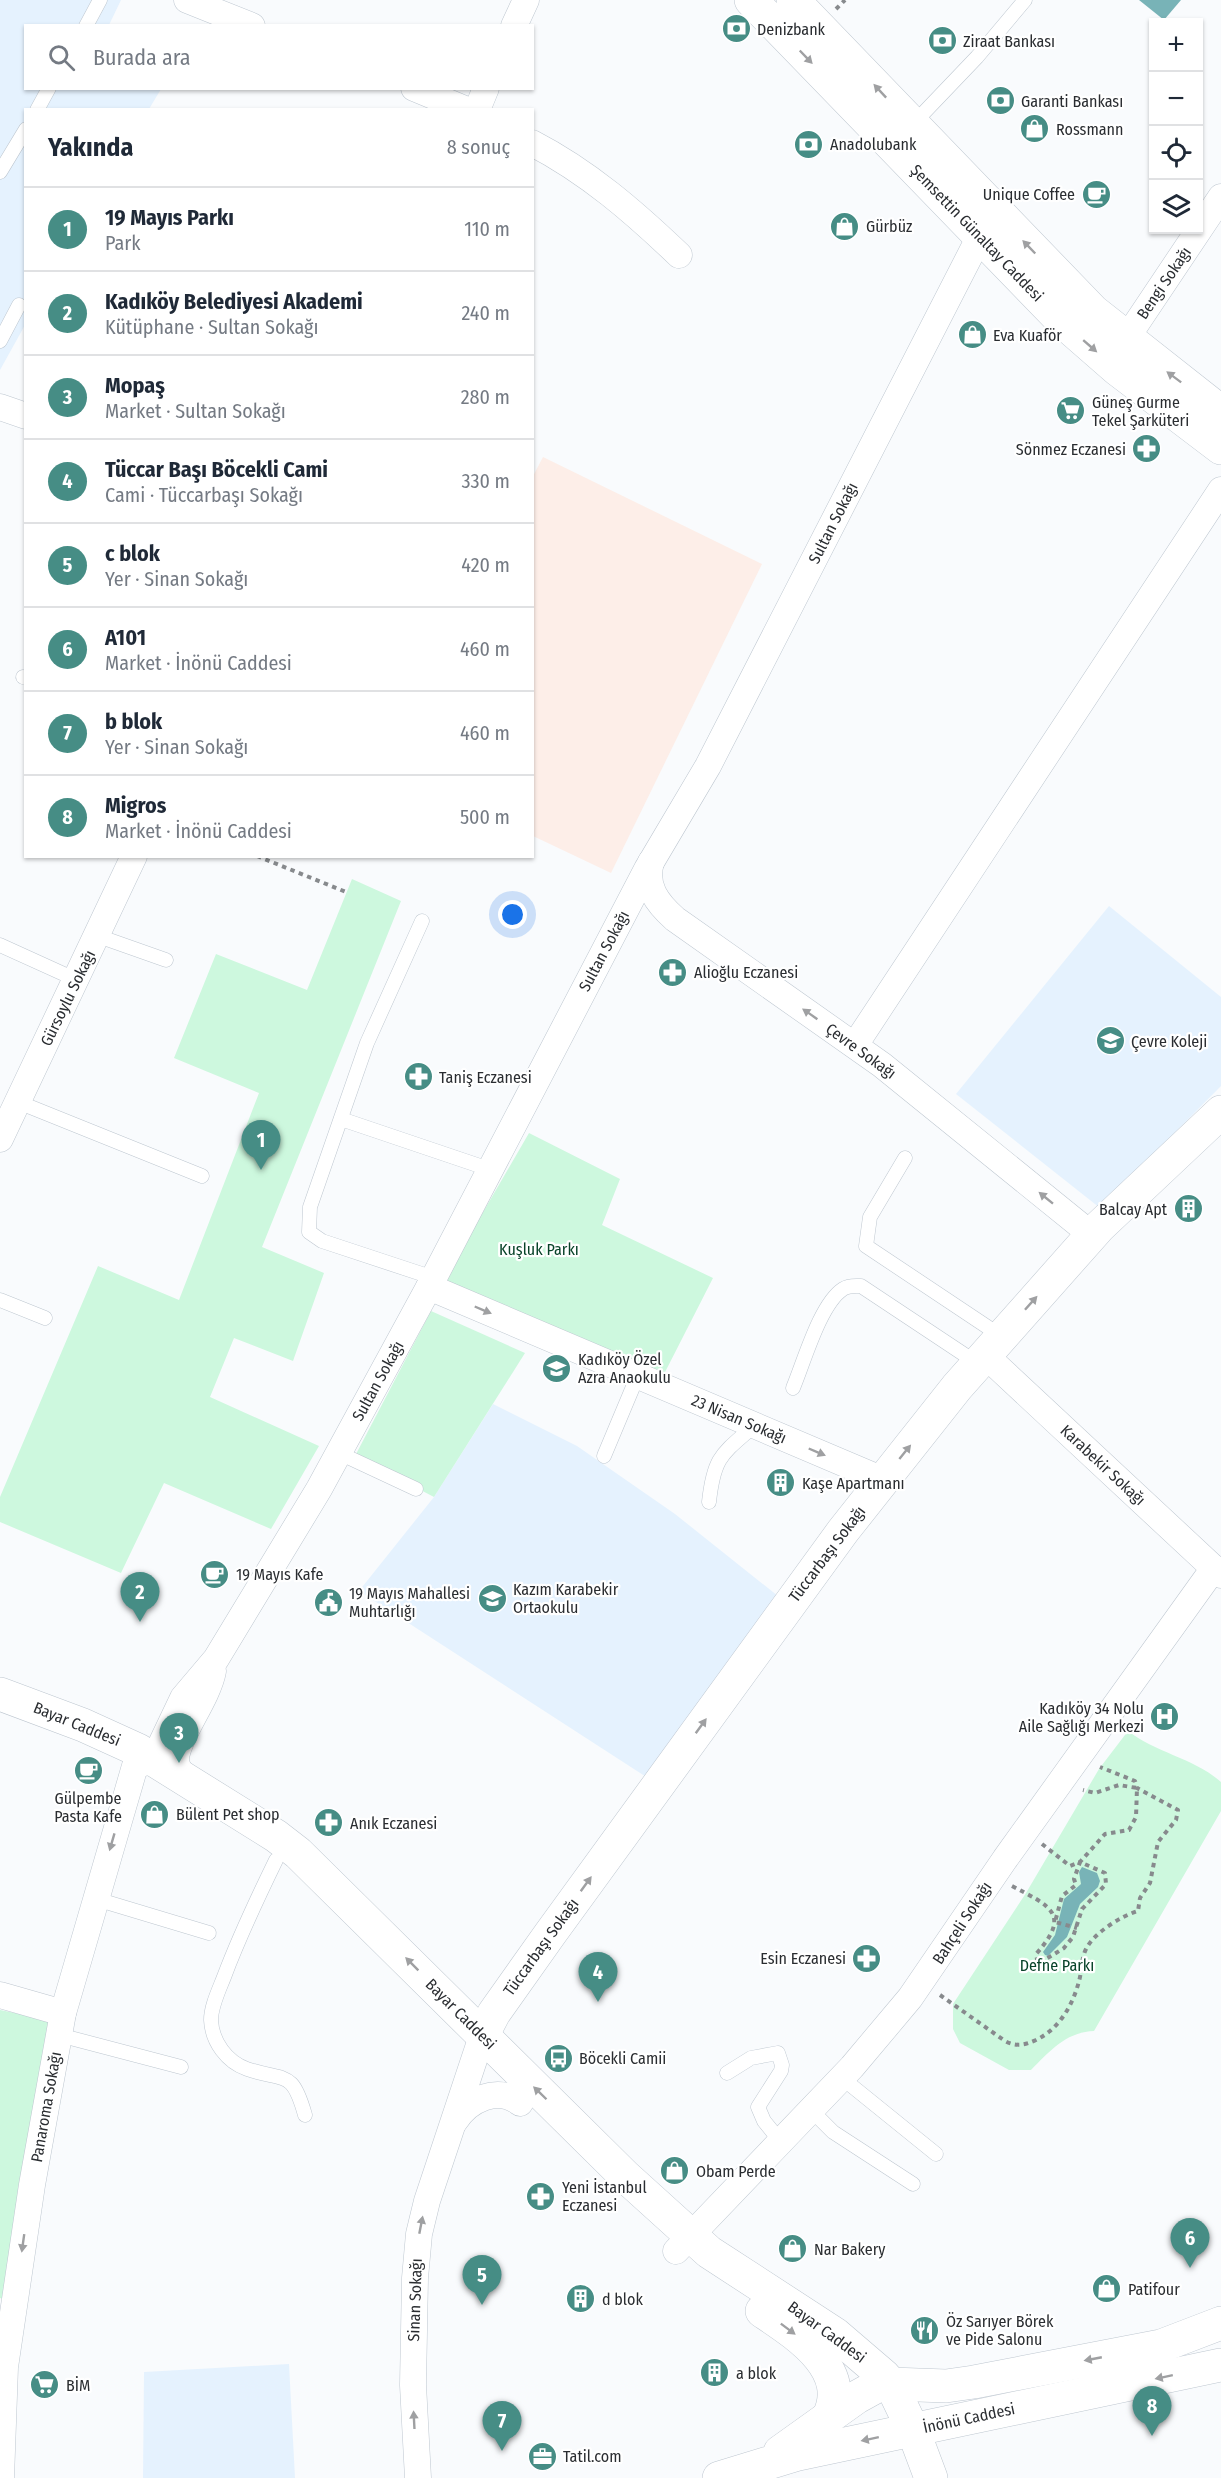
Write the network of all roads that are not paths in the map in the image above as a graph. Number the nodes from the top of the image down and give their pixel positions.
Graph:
1 (100, 0) edge
2 (187, 0) edge
3 (526, 0) edge
4 (751, 0) edge
5 (793, 0) edge
6 (1025, 0) edge
7 (87, 24) edge
8 (247, 24) edge
9 (515, 24) edge
10 (48, 90) edge
11 (419, 90) edge
12 (485, 90) edge
13 (38, 108) edge
14 (462, 108) edge
15 (478, 108) edge
16 (912, 125) junction
17 (24, 132) edge
18 (534, 144) edge
19 (0, 172) edge
20 (1221, 196) edge
21 (980, 236) junction
22 (679, 255) dead end
23 (19, 305) dead end
24 (1126, 339) junction
25 (0, 341) edge
26 (0, 407) edge
27 (1221, 412) edge
28 (24, 415) edge
29 (1221, 448) edge
30 (1221, 490) edge
31 (133, 858) edge
32 (651, 862) junction
33 (675, 919) junction
34 (422, 921) dead end
35 (620, 921) junction
36 (98, 936) junction
37 (0, 945) edge
38 (166, 960) dead end
39 (77, 980) junction
40 (855, 1045) junction
41 (18, 1102) junction
42 (341, 1119) junction
43 (1216, 1127) edge
44 (0, 1139) edge
45 (905, 1158) dead end
46 (489, 1169) junction
47 (202, 1176) dead end
48 (1092, 1235) junction
49 (431, 1283) junction
50 (0, 1300) edge
51 (45, 1318) dead end
52 (988, 1351) junction
53 (638, 1375) junction
54 (793, 1388) dead end
55 (755, 1425) junction
56 (339, 1453) junction
57 (604, 1456) dead end
58 (883, 1480) junction
59 (416, 1489) dead end
60 (709, 1502) dead end
61 (1217, 1571) edge
62 (216, 1659) junction
63 (0, 1694) edge
64 (0, 1711) edge
65 (144, 1763) junction
66 (186, 1780) junction
67 (276, 1860) junction
68 (96, 1899) junction
69 (209, 1933) dead end
70 (0, 1995) edge
71 (61, 2024) junction
72 (478, 2048) junction
73 (181, 2067) dead end
74 (727, 2073) dead end
75 (842, 2078) junction
76 (520, 2103) junction
77 (811, 2110) junction
78 (305, 2115) dead end
79 (452, 2127) junction
80 (781, 2142) junction
81 (936, 2154) dead end
82 (913, 2184) dead end
83 (683, 2244) junction
84 (7, 2306) edge
85 (1217, 2324) edge
86 (1221, 2365) edge
87 (891, 2384) junction
88 (828, 2418) junction
89 (913, 2430) junction
90 (752, 2468) junction
91 (1, 2478) edge
92 (418, 2478) edge
93 (719, 2478) edge
94 (931, 2478) edge

1 - 7 lane
2 - 8 street
3 - 9 street
4 -> 21 main road, Şemsettin Günaltay Caddesi
16 -> 5 main road, Şemsettin Günaltay Caddesi
6 - 16 lane
10 - 13 lane
11 - 14 street
12 - 15 street
24 -> 16 main road, Şemsettin Günaltay Caddesi
17 - 19 lane
18 - 22 street
20 - 24 street, Bengi Sokağı
21 -> 29 main road, Şemsettin Günaltay Caddesi
21 - 32 street, Sultan Sokağı
23 - 25 lane
27 -> 24 main road, Şemsettin Günaltay Caddesi
26 - 28 street
30 - 40 street
31 - 36 street, Gürsoylu Sokağı
32 - 33 street, Çevre Sokağı
32 - 35 street, Sultan Sokağı
33 - 35 street
40 -> 33 street, Çevre Sokağı
34 - 42 lane
35 - 46 street, Sultan Sokağı
36 - 38 lane
36 - 39 street, Gürsoylu Sokağı
37 - 39 lane
39 - 41 street, Gürsoylu Sokağı
48 -> 40 street, Çevre Sokağı
41 - 44 street, Gürsoylu Sokağı
41 - 47 lane
42 - 46 lane
42 - 49 lane
43 - 48 main road, Tüccarbaşı Sokağı
45 - 52 lane
46 - 49 street, Sultan Sokağı
52 -> 48 main road, Tüccarbaşı Sokağı
49 -> 53 street, 23 Nisan Sokağı
49 - 56 street, Sultan Sokağı
50 - 51 lane
52 - 54 lane
58 -> 52 main road, Tüccarbaşı Sokağı
52 - 61 street, Karabekir Sokağı
53 - 55 street, 23 Nisan Sokağı
53 - 57 lane
55 -> 58 street, 23 Nisan Sokağı
55 - 60 lane
56 - 59 lane
56 - 62 street, Sultan Sokağı
72 -> 58 main road, Tüccarbaşı Sokağı
61 - 75 street, Bahçeli Sokağı
62 - 65 street, Sultan Sokağı
62 - 66 street, Sultan Sokağı
63 - 65 main road, Bayar Caddesi
64 - 65 main road, Bayar Caddesi
65 - 66 main road, Bayar Caddesi
65 - 67 main road, Bayar Caddesi
65 -> 68 street, Panaroma Sokağı
72 -> 66 main road, Bayar Caddesi
67 - 72 main road, Bayar Caddesi
67 - 78 lane
68 - 69 lane
68 - 71 street, Panaroma Sokağı
70 - 71 street
71 - 73 lane
71 -> 84 street, Panaroma Sokağı
72 - 76 main road, Bayar Caddesi
72 - 79 street, Sinan Sokağı
83 -> 72 main road, Bayar Caddesi
74 - 80 lane
75 - 77 street, Bahçeli Sokağı
75 - 81 lane
76 - 79 street, Sinan Sokağı
76 - 83 main road, Bayar Caddesi
77 - 80 street, Bahçeli Sokağı
77 - 82 lane
92 -> 79 street, Sinan Sokağı
80 - 83 street, Bahçeli Sokağı
83 - 87 main road, Bayar Caddesi
83 -> 88 main road, Bayar Caddesi
84 - 91 street, Panaroma Sokağı
85 -> 87 main road
86 -> 89 main road, İnönü Caddesi
87 - 88 main road
87 - 89 main road
88 - 90 main road
89 -> 90 main road, İnönü Caddesi
89 - 94 main road
90 - 93 main road, İnönü Caddesi

